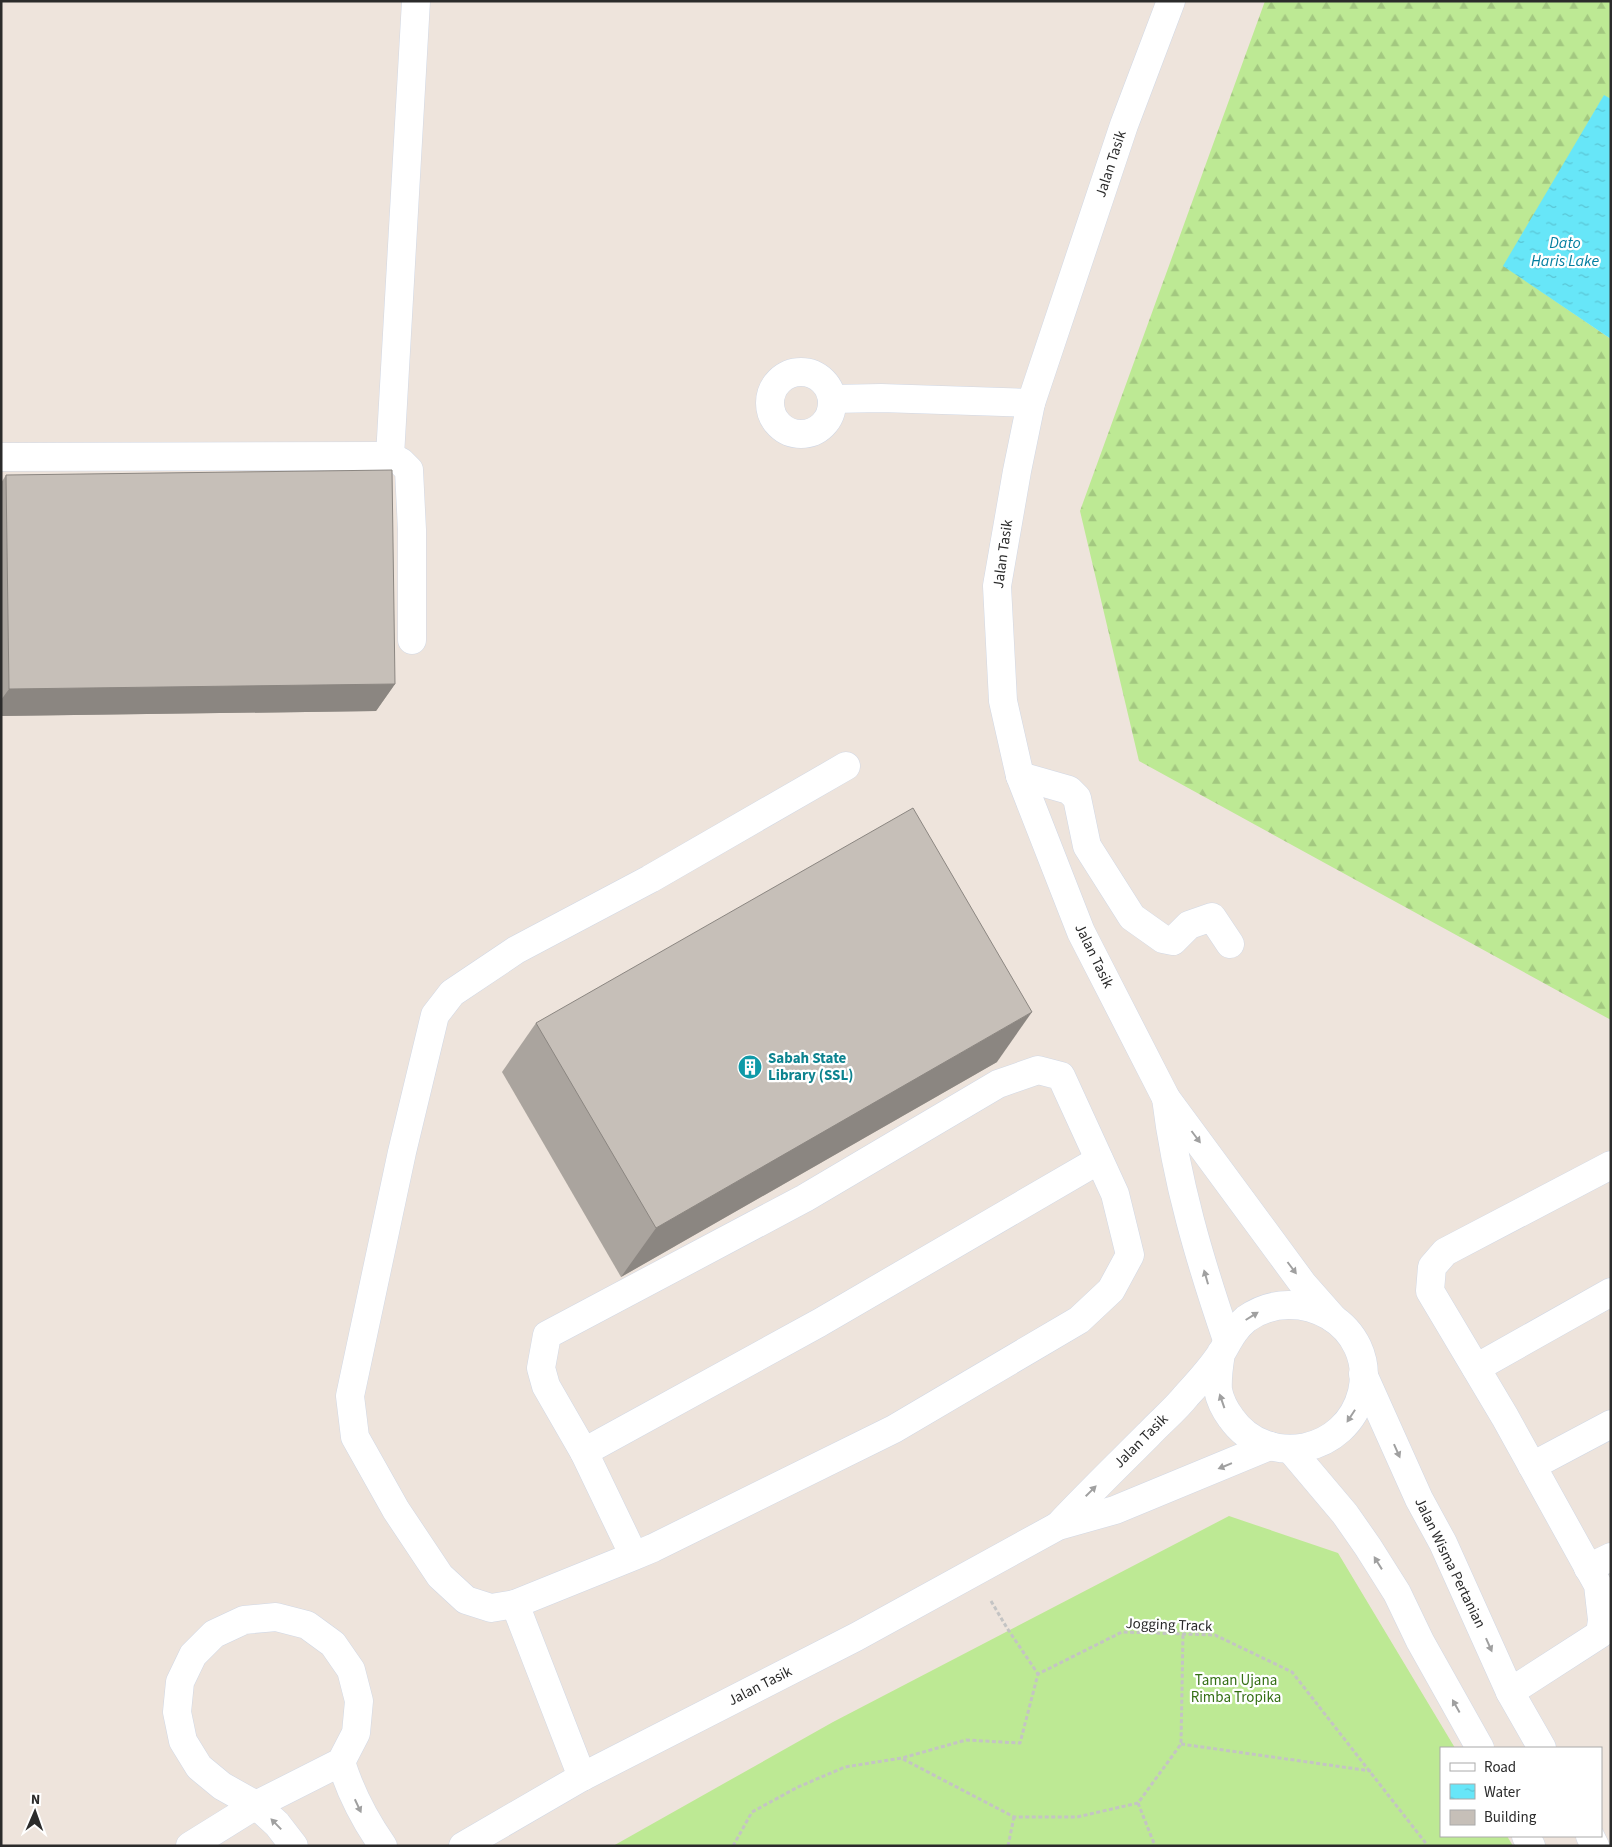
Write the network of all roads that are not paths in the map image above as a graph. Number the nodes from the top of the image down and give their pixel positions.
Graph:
1 (416, 1) edge
2 (1171, 1) edge
3 (832, 399) dead end
4 (1031, 403) junction
5 (390, 456) junction
6 (1, 457) edge
7 (412, 640) dead end
8 (846, 766) dead end
9 (1020, 776) junction
10 (1230, 944) dead end
11 (1166, 1098) junction
12 (1099, 1160) junction
13 (1611, 1165) edge
14 (1611, 1292) edge
15 (1333, 1318) junction
16 (1224, 1346) junction
17 (1476, 1368) junction
18 (1363, 1374) junction
19 (1611, 1424) edge
20 (1280, 1448) junction
21 (584, 1452) junction
22 (1532, 1466) junction
23 (1058, 1526) junction
24 (634, 1556) junction
25 (1599, 1562) edge
26 (515, 1604) junction
27 (1606, 1628) edge
28 (1510, 1692) junction
29 (1479, 1747) edge
30 (1541, 1747) edge
31 (341, 1762) junction
32 (582, 1777) junction
33 (256, 1805) junction
34 (190, 1846) edge
35 (294, 1846) edge
36 (383, 1846) edge
37 (462, 1846) edge

1 - 5 street
2 - 4 street, Jalan Tasik
3 - 4 street
4 - 9 street, Jalan Tasik
5 - 6 street
5 - 7 street
8 - 26 street
9 - 10 street
9 - 11 street, Jalan Tasik
11 -> 15 street, Jalan Tasik
16 -> 11 street, Jalan Tasik
12 - 21 street
12 - 21 street
12 - 24 street
13 - 17 street
14 - 17 street
16 -> 15 street
15 - 18 street
20 -> 16 street
23 -> 16 street, Jalan Tasik
17 - 22 street
18 -> 20 street
18 -> 28 street, Jalan Wisma Pertanian
19 - 22 street
20 -> 23 street, Jalan Tasik
29 -> 20 street
21 - 24 street
22 - 25 street
23 - 32 street, Jalan Tasik
24 - 26 street
25 - 27 street
26 - 32 street
27 - 28 street
28 - 30 street, Jalan Wisma Pertanian
31 - 33 street
31 - 33 street
31 -> 36 street
32 - 37 street, Jalan Tasik
33 - 34 street
35 -> 33 street

